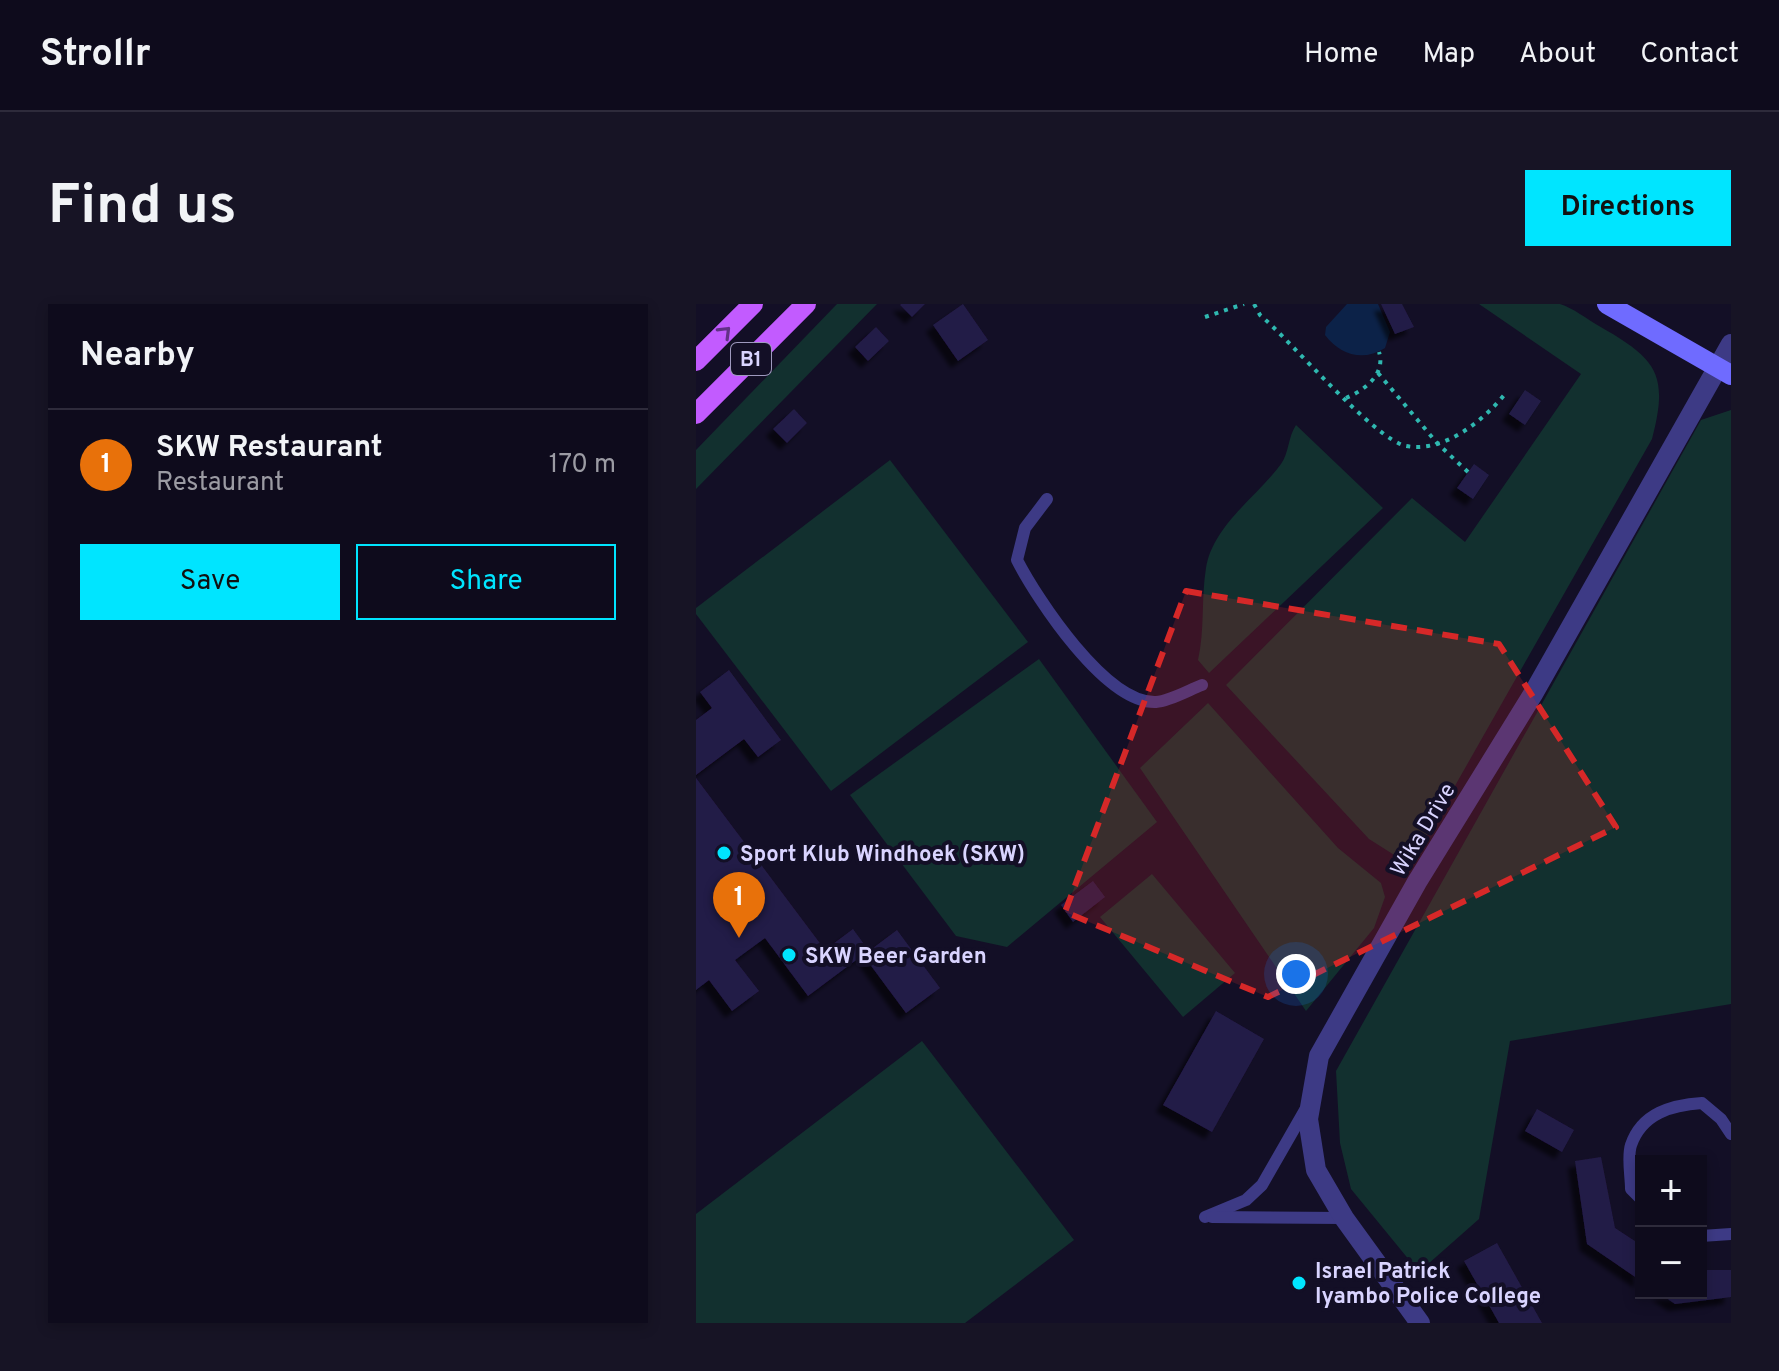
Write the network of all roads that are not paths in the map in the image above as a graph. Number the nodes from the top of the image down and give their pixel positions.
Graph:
1 (753, 304) edge
2 (806, 304) edge
3 (1607, 304) edge
4 (1731, 344) edge
5 (696, 361) edge
6 (1724, 371) edge
7 (696, 414) edge
8 (1047, 499) dead end
9 (1202, 685) dead end
10 (1312, 1097) junction
11 (1731, 1134) edge
12 (1635, 1193) edge
13 (1344, 1218) junction
14 (1731, 1234) edge
15 (1707, 1236) edge
16 (1420, 1323) edge

5 -> 1 main road, B1
2 - 7 main road, B1
3 - 6 main road
4 - 6 street, Wika Drive
6 - 10 street, Wika Drive
8 - 9 lane
10 - 13 street, Wika Drive
10 - 13 lane
11 - 12 lane
13 - 16 street, Wika Drive
14 - 15 lane

